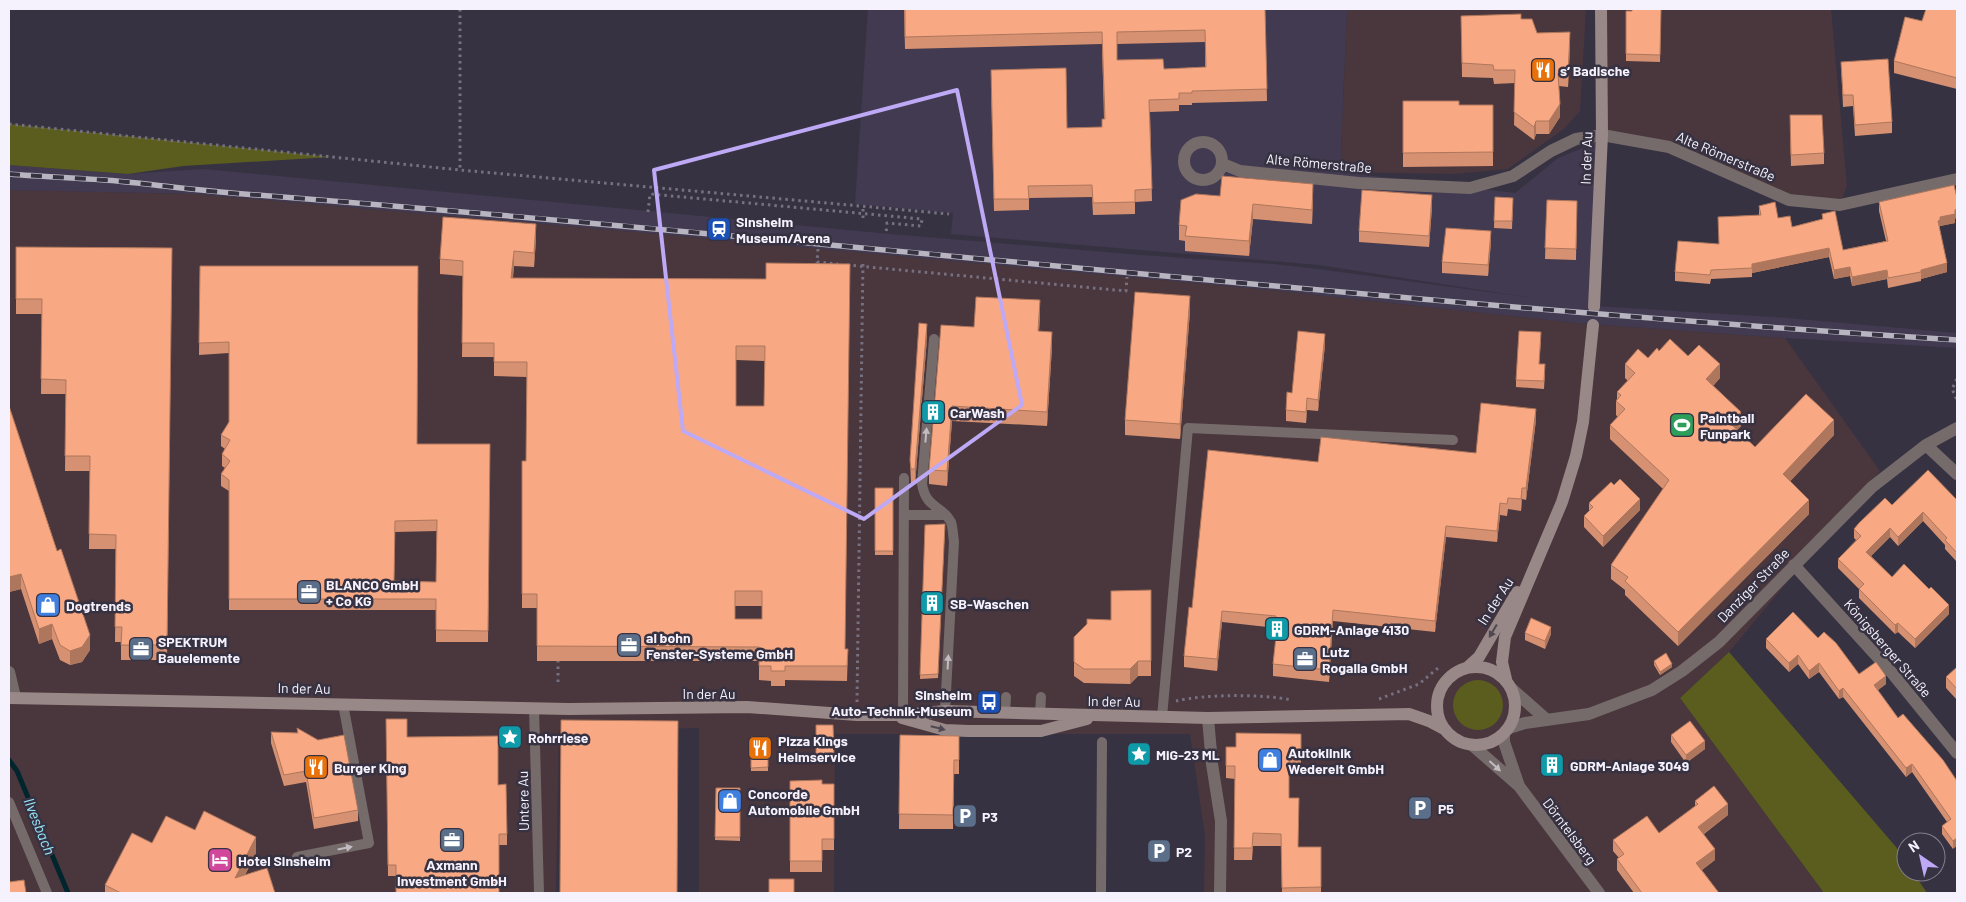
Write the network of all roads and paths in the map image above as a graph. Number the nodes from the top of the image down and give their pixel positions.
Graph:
1 (460, 9) edge
2 (1601, 9) edge
3 (9, 124) edge
4 (1602, 135) junction
5 (1223, 164) dead end
6 (460, 170) junction
7 (1957, 179) edge
8 (863, 207) junction
9 (648, 212) dead end
10 (863, 213) junction
11 (949, 214) dead end
12 (863, 218) dead end
13 (886, 234) dead end
14 (818, 249) dead end
15 (862, 260) dead end
16 (862, 266) junction
17 (1127, 277) dead end
18 (1594, 307) dead end
19 (1593, 325) dead end
20 (934, 339) dead end
21 (1957, 379) edge
22 (1957, 400) edge
23 (1957, 428) edge
24 (1452, 440) dead end
25 (1926, 445) junction
26 (1957, 474) edge
27 (904, 478) dead end
28 (904, 515) junction
29 (946, 515) junction
30 (1794, 565) junction
31 (1530, 576) junction
32 (558, 661) edge
33 (1468, 667) junction
34 (9, 672) edge
35 (558, 682) dead end
36 (1509, 684) junction
37 (1006, 697) dead end
38 (1041, 697) dead end
39 (12, 698) edge
40 (1437, 700) junction
41 (343, 704) junction
42 (534, 708) junction
43 (945, 711) junction
44 (1006, 712) junction
45 (1040, 713) junction
46 (1409, 714) junction
47 (857, 715) junction
48 (897, 715) junction
49 (1099, 716) junction
50 (1162, 717) junction
51 (1208, 718) junction
52 (1547, 720) junction
53 (1444, 729) junction
54 (1506, 731) junction
55 (1102, 742) dead end
56 (1472, 745) junction
57 (1957, 753) edge
58 (1519, 786) junction
59 (9, 802) edge
60 (297, 857) dead end
61 (47, 893) edge
62 (539, 893) edge
63 (1101, 893) edge
64 (1220, 893) edge
65 (1599, 893) edge

1 - 6 path
2 - 4 street, In der Au
3 - 6 path
4 - 5 street, Alte Römerstraße
4 - 7 street, Alte Römerstraße
4 - 18 street, In der Au
6 - 8 path
8 - 10 path
8 - 11 path
9 - 10 path
10 - 12 path
10 - 13 path
14 - 16 path
15 - 16 path
16 - 17 path
16 - 47 path
19 - 31 street, In der Au
29 -> 20 lane
21 - 22 path
23 - 25 street, Danziger Straße
24 - 50 lane
25 - 26 street
25 - 30 street, Danziger Straße
27 - 28 lane
28 - 29 lane
28 - 48 lane
43 -> 29 lane
30 - 52 street, Danziger Straße
30 - 57 street, Königsberger Straße
31 -> 33 street, In der Au
31 - 36 street, In der Au
32 - 35 path
33 - 36 street
33 - 40 street
34 - 39 street
36 - 52 street
36 - 54 street
37 - 44 lane
38 - 45 lane
39 - 41 street, In der Au
40 - 46 street, In der Au
40 - 53 street
41 - 42 street, In der Au
60 -> 41 lane
42 - 47 street, In der Au
42 - 62 lane, Untere Au
43 - 44 street, In der Au
43 - 48 street, In der Au
44 - 45 street, In der Au
45 - 49 street, In der Au
46 - 51 street, In der Au
46 - 53 street, In der Au
47 - 48 street, In der Au
48 -> 49 street
49 - 50 street, In der Au
50 - 51 street, In der Au
51 - 64 street
52 - 54 street, Danziger Straße
53 - 56 street
54 - 56 street
54 - 58 street, Dörntelsberg
55 - 63 lane
56 -> 58 street, Dörntelsberg
58 - 65 street, Dörntelsberg
59 - 61 lane

